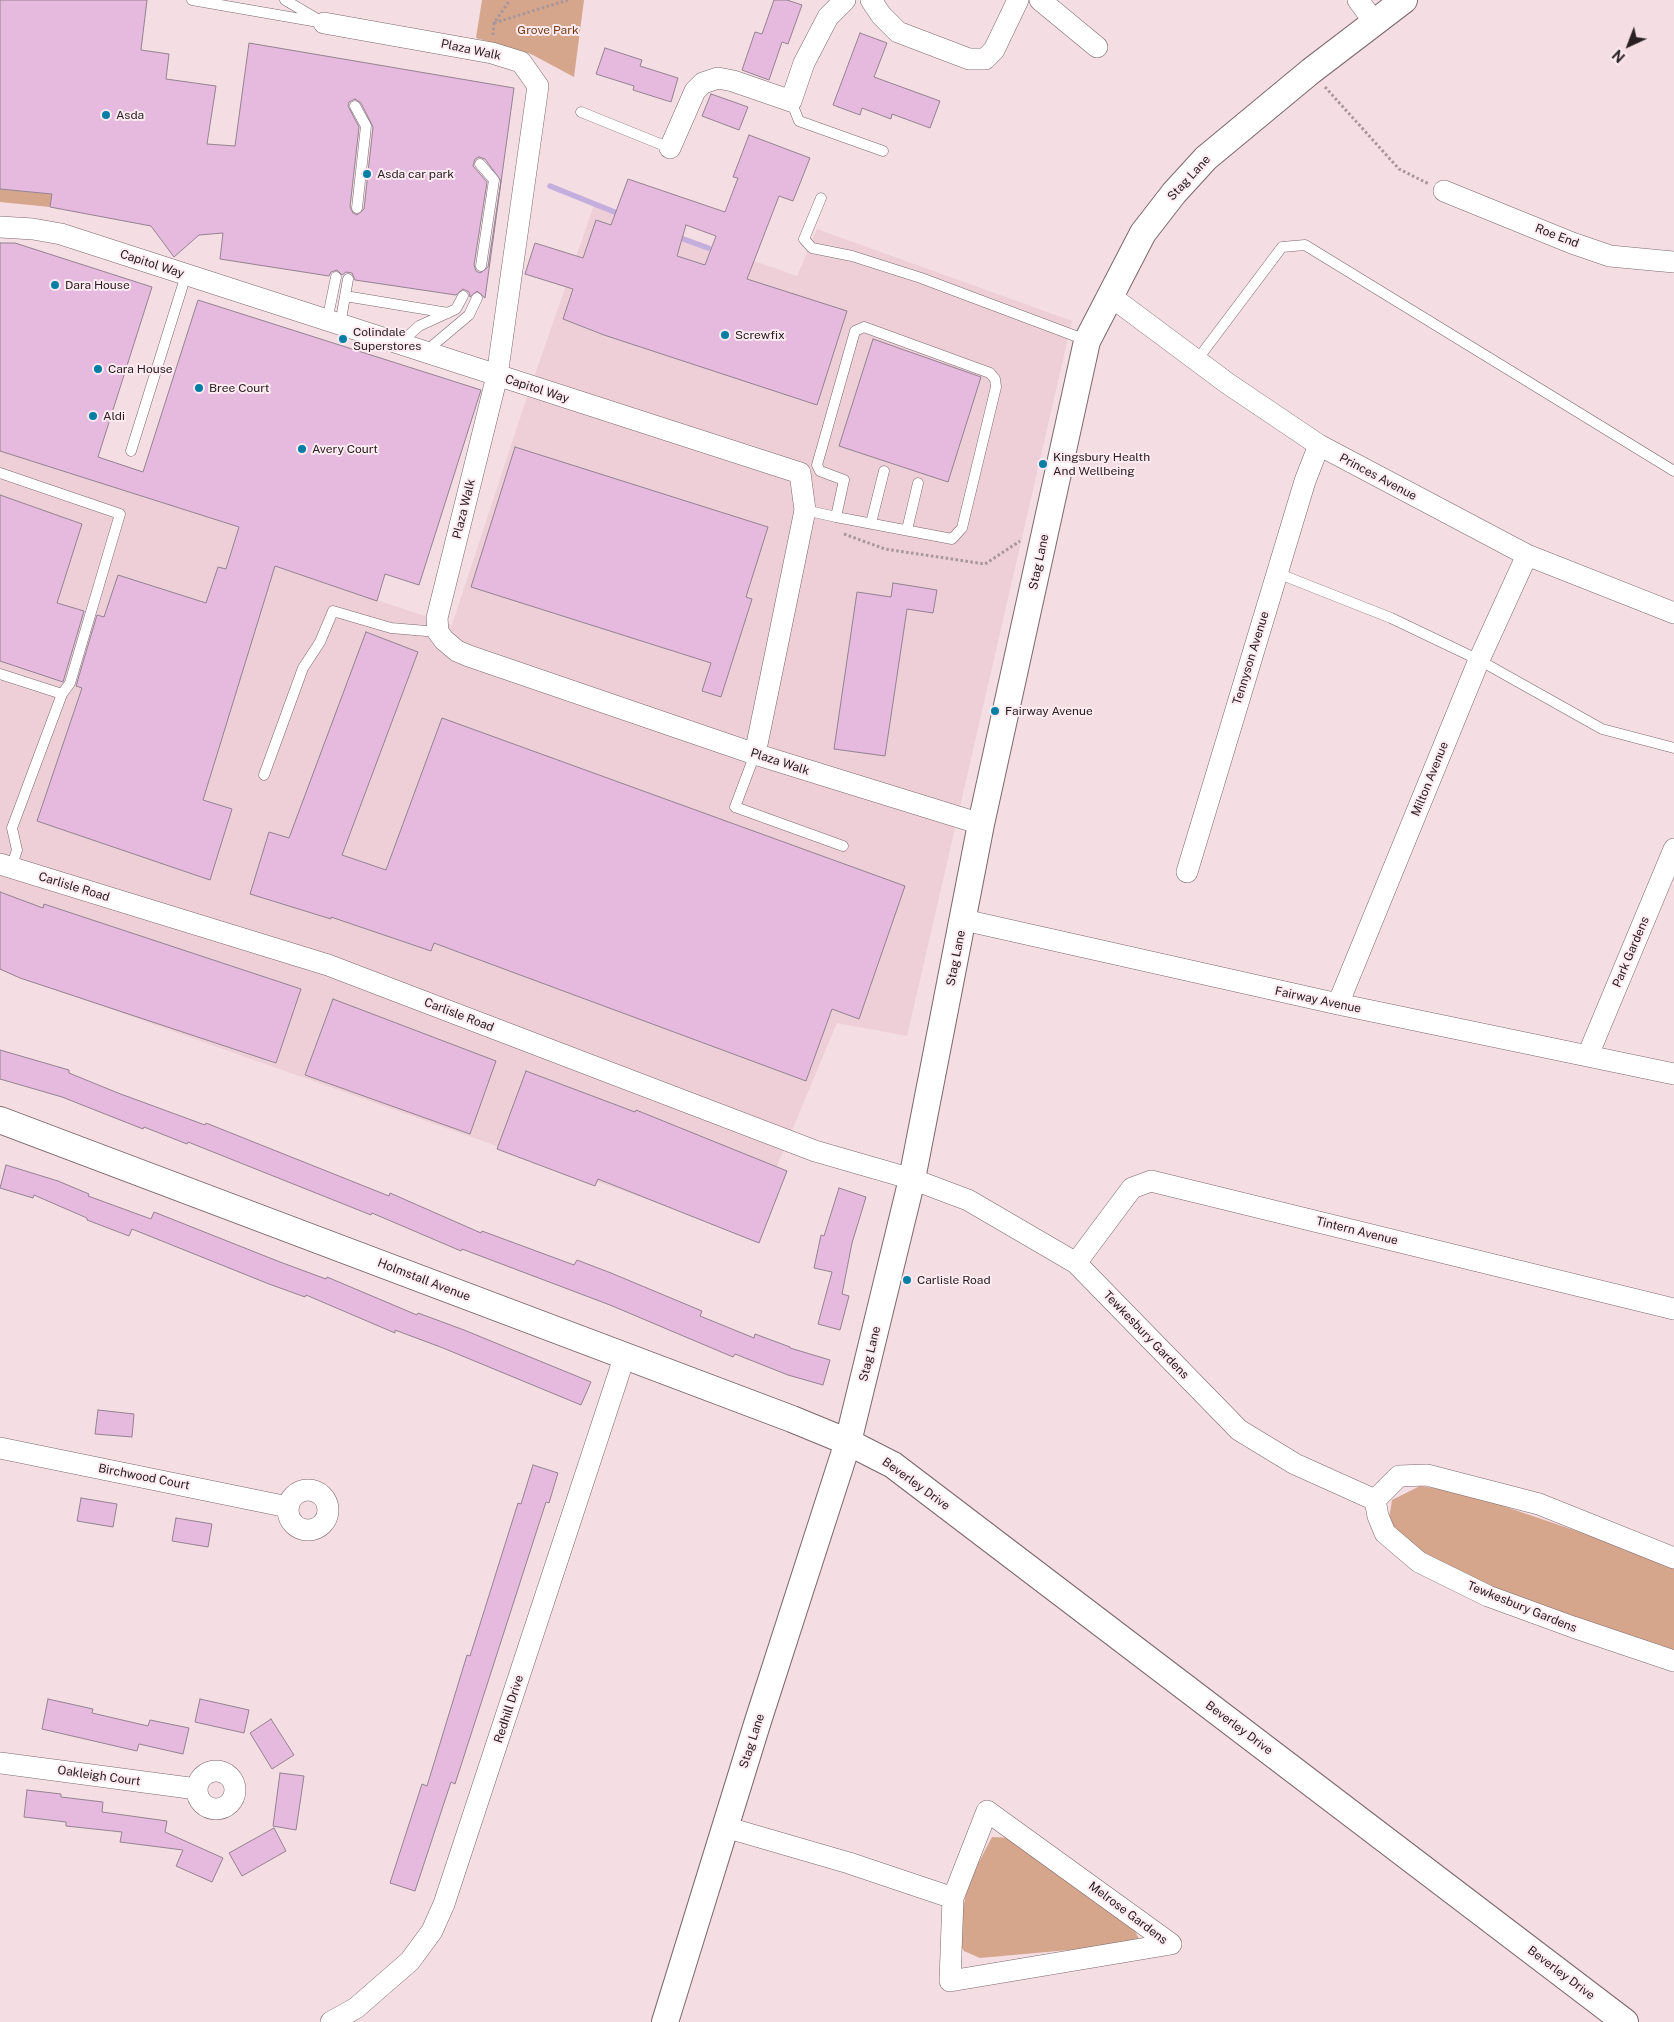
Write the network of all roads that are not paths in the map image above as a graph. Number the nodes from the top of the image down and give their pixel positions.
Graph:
1 (192, 0) edge
2 (285, 0) edge
3 (845, 0) edge
4 (871, 0) edge
5 (1018, 0) edge
6 (1040, 0) edge
7 (1358, 0) edge
8 (1404, 0) edge
9 (324, 23) junction
10 (1375, 23) junction
11 (1097, 47) dead end
12 (791, 101) junction
13 (355, 106) dead end
14 (581, 112) dead end
15 (670, 148) joint
16 (883, 151) dead end
17 (480, 164) dead end
18 (1444, 191) road end
19 (821, 198) dead end
20 (356, 208) dead end
21 (0, 227) edge
22 (1674, 262) edge
23 (481, 266) dead end
24 (186, 275) junction
25 (336, 277) dead end
26 (348, 279) dead end
27 (1109, 295) junction
28 (345, 296) junction
29 (463, 296) dead end
30 (477, 298) dead end
31 (448, 313) junction
32 (334, 322) junction
33 (1087, 341) junction
34 (400, 344) junction
35 (425, 352) junction
36 (1197, 360) junction
37 (497, 376) junction
38 (1319, 446) junction
39 (131, 451) dead end
40 (884, 471) dead end
41 (1674, 471) edge
42 (0, 473) edge
43 (918, 483) dead end
44 (805, 510) junction
45 (836, 516) junction
46 (871, 523) junction
47 (908, 530) junction
48 (1526, 555) junction
49 (1277, 572) junction
50 (1672, 606) edge
51 (438, 632) junction
52 (1479, 660) junction
53 (0, 674) edge
54 (62, 694) junction
55 (1674, 748) edge
56 (755, 754) junction
57 (264, 775) dead end
58 (981, 824) junction
59 (843, 846) dead end
60 (1672, 859) edge
61 (6, 866) edge
62 (1188, 872) dead end
63 (964, 920) junction
64 (1338, 1004) junction
65 (1588, 1055) junction
66 (1674, 1074) edge
67 (0, 1120) edge
68 (912, 1179) junction
69 (1076, 1263) junction
70 (1674, 1309) edge
71 (625, 1355) junction
72 (848, 1442) junction
73 (0, 1448) edge
74 (1375, 1500) junction
75 (288, 1506) dead end
76 (1674, 1558) edge
77 (1674, 1661) edge
78 (0, 1763) edge
79 (197, 1789) dead end
80 (725, 1827) junction
81 (953, 1898) junction
82 (332, 2022) edge
83 (665, 2022) edge
84 (1625, 2022) edge

1 - 9 lane
2 - 9 lane, Plaza Walk
3 - 12 street
4 - 5 street
6 - 11 street
7 - 10 street
8 - 10 street, Stag Lane
9 - 37 street, Plaza Walk
10 - 27 street, Stag Lane
12 - 15 street
12 - 16 lane
13 - 20 lane
14 - 15 lane
17 - 23 lane
18 - 22 street, Roe End
19 - 33 lane
21 - 24 street, Capitol Way
24 - 32 street, Capitol Way
24 - 39 lane
25 - 32 lane
26 - 28 lane
27 - 33 street, Stag Lane
27 - 36 street, Princes Avenue
28 - 31 lane
28 - 32 lane
29 - 31 lane
30 - 35 lane
31 - 34 lane
32 - 34 street, Capitol Way
33 - 58 street, Stag Lane
34 - 35 street, Capitol Way
35 - 37 street, Capitol Way
36 - 38 street, Princes Avenue
36 - 41 lane
37 - 44 street, Capitol Way
37 - 51 street, Plaza Walk
38 - 48 street, Princes Avenue
38 - 49 street, Tennyson Avenue
40 - 46 lane
42 - 54 lane
43 - 47 lane
44 - 45 lane
44 - 56 street, Capitol Way
45 - 46 lane
45 - 47 lane
46 - 47 lane
48 - 50 street, Princes Avenue
48 - 52 street, Milton Avenue
49 - 52 lane
49 - 62 street, Tennyson Avenue
51 - 56 street, Plaza Walk
51 - 57 lane
52 - 55 lane
52 - 64 street, Milton Avenue
53 - 54 lane
54 - 61 lane
56 - 58 street, Plaza Walk
56 - 59 lane
58 - 63 street, Stag Lane
60 - 65 street, Park Gardens
61 - 68 street, Carlisle Road
63 - 64 street, Fairway Avenue
63 - 68 street, Stag Lane
64 - 65 street, Fairway Avenue
65 - 66 street, Fairway Avenue
67 - 71 street, Holmstall Avenue
68 - 69 street, Tewkesbury Gardens
68 - 72 street, Stag Lane
69 - 70 street, Tintern Avenue
69 - 74 street, Tewkesbury Gardens
71 - 72 street, Holmstall Avenue
71 - 82 street, Redhill Drive
72 - 80 street, Stag Lane
72 - 84 street, Beverley Drive
73 - 75 street, Birchwood Court
74 - 76 street
74 - 77 street, Tewkesbury Gardens
78 - 79 street, Oakleigh Court
80 - 81 street
80 - 83 street, Stag Lane
81 - 81 street, Melrose Gardens

